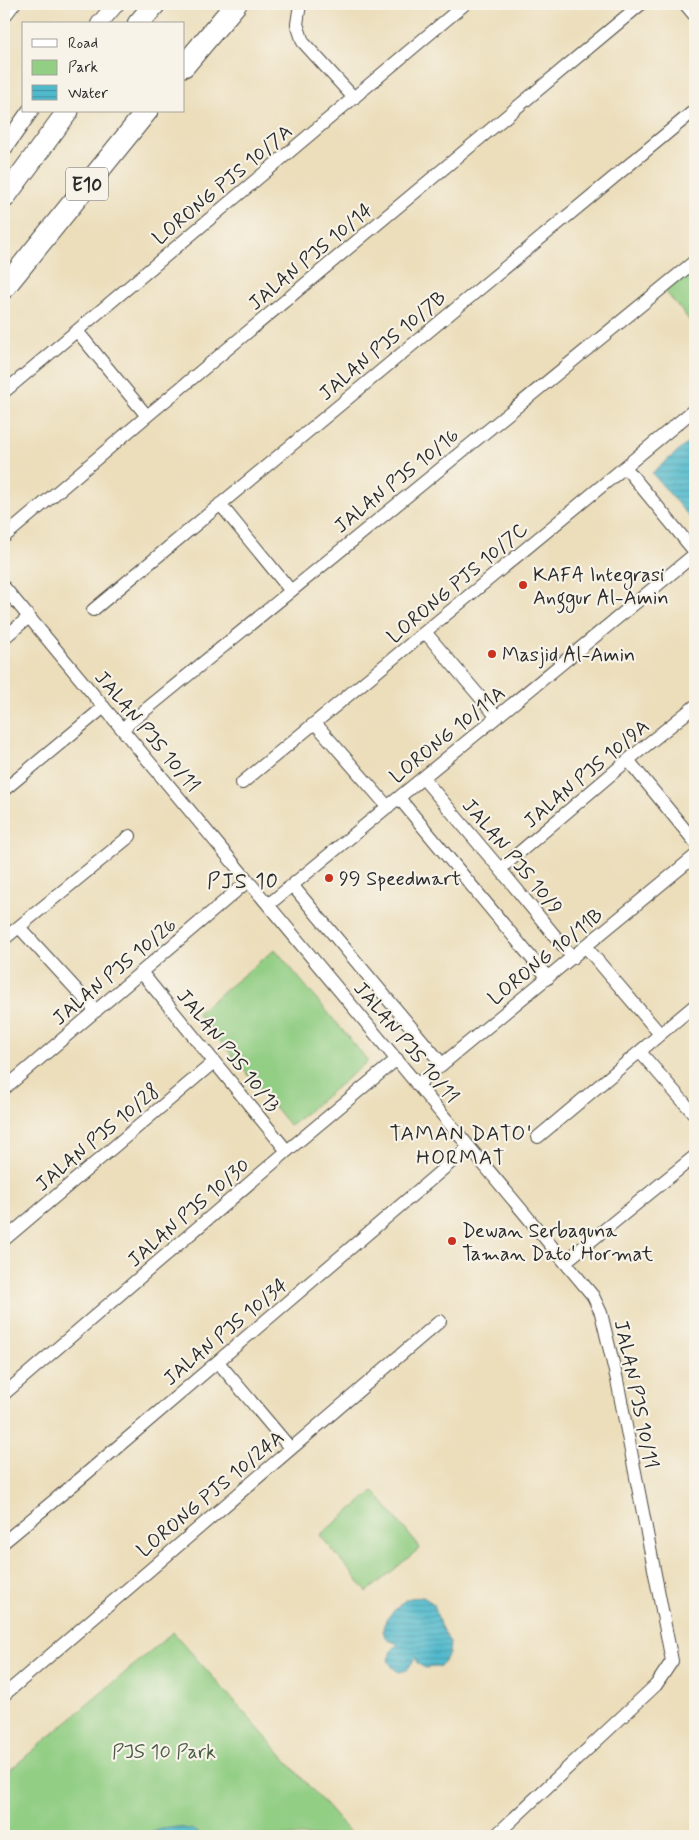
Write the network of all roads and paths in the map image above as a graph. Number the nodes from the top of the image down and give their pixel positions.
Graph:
1 (14, 4) edge
2 (155, 4) edge
3 (160, 4) edge
4 (236, 4) edge
5 (300, 4) edge
6 (465, 4) edge
7 (641, 4) edge
8 (685, 4) edge
9 (113, 5) edge
10 (695, 16) edge
11 (4, 17) edge
12 (100, 22) edge
13 (140, 22) edge
14 (156, 22) edge
15 (208, 37) junction
16 (185, 44) edge
17 (185, 65) edge
18 (354, 98) junction
19 (695, 110) edge
20 (29, 112) edge
21 (67, 112) edge
22 (146, 112) edge
23 (4, 148) edge
24 (4, 198) edge
25 (695, 261) edge
26 (4, 288) edge
27 (77, 331) junction
28 (4, 392) edge
29 (695, 409) edge
30 (147, 416) junction
31 (625, 467) junction
32 (220, 504) junction
33 (4, 538) edge
34 (695, 553) edge
35 (4, 587) edge
36 (291, 591) junction
37 (93, 610) dead end
38 (29, 617) junction
39 (425, 632) junction
40 (4, 638) edge
41 (695, 706) edge
42 (104, 707) junction
43 (497, 717) junction
44 (316, 723) junction
45 (122, 728) junction
46 (628, 760) junction
47 (423, 778) junction
48 (242, 783) dead end
49 (4, 790) edge
50 (399, 798) junction
51 (388, 806) junction
52 (130, 836) dead end
53 (695, 842) edge
54 (695, 856) edge
55 (500, 869) junction
56 (248, 881) junction
57 (292, 886) junction
58 (268, 905) junction
59 (19, 926) junction
60 (4, 939) edge
61 (586, 947) junction
62 (573, 958) junction
63 (141, 972) junction
64 (548, 978) junction
65 (695, 1005) edge
66 (96, 1011) junction
67 (660, 1034) junction
68 (640, 1052) junction
69 (396, 1059) junction
70 (214, 1062) junction
71 (442, 1064) junction
72 (417, 1084) junction
73 (4, 1089) edge
74 (695, 1115) edge
75 (538, 1136) dead end
76 (469, 1147) junction
77 (287, 1151) junction
78 (695, 1156) edge
79 (4, 1240) edge
80 (565, 1262) junction
81 (440, 1320) dead end
82 (218, 1362) junction
83 (4, 1394) edge
84 (291, 1449) junction
85 (4, 1542) edge
86 (4, 1695) edge
87 (495, 1836) edge

1 - 11 street
2 - 13 highway
3 - 14 highway
4 - 15 highway
5 - 18 street
6 - 18 street, LORONG PJS 10/7A
7 - 30 street, JALAN PJS 10/14
8 - 10 street
9 - 12 main road
15 - 16 highway
15 - 17 highway
18 - 27 street, LORONG PJS 10/7A
19 - 32 street, JALAN PJS 10/7B
20 - 23 main road
21 - 24 highway
22 - 26 highway, E10
25 - 36 street, JALAN PJS 10/16
27 - 28 street, LORONG PJS 10/7A
27 - 30 street
29 - 31 street, LORONG PJS 10/7C
30 - 33 street, JALAN PJS 10/14
31 - 34 street
31 - 39 street, LORONG PJS 10/7C
32 - 36 street
32 - 37 street, JALAN PJS 10/7B
34 - 43 street, LORONG 10/11A
35 - 38 street, JALAN PJS 10/11
36 - 45 street, JALAN PJS 10/16
38 - 40 street
38 - 42 street, JALAN PJS 10/11
39 - 43 street
39 - 44 street, LORONG PJS 10/7C
41 - 46 street, JALAN PJS 10/9A
42 - 45 street, JALAN PJS 10/11
42 - 49 street
43 - 47 street, LORONG 10/11A
44 - 48 street, LORONG PJS 10/7C
44 - 51 street
45 - 56 street, JALAN PJS 10/11
46 - 53 street
46 - 55 street, JALAN PJS 10/9A
47 - 50 street, LORONG 10/11A
47 - 55 street, JALAN PJS 10/9
50 - 51 street, LORONG 10/11A
50 - 64 street
51 - 57 street, LORONG 10/11A
52 - 59 street
54 - 61 street, LORONG 10/11B
55 - 62 street, JALAN PJS 10/9
56 - 58 street, JALAN PJS 10/11
56 - 63 street, JALAN PJS 10/26
57 - 58 street, LORONG 10/11A
57 - 71 street
58 - 69 street, JALAN PJS 10/11
59 - 60 street
59 - 66 street
61 - 62 street, LORONG 10/11B
61 - 67 street
62 - 64 street, LORONG 10/11B
63 - 66 street, JALAN PJS 10/26
63 - 70 street, JALAN PJS 10/13
64 - 71 street, LORONG 10/11B
65 - 67 street
66 - 73 street, JALAN PJS 10/26
67 - 68 street
68 - 74 street
68 - 75 street
69 - 72 street, JALAN PJS 10/11
69 - 77 street, JALAN PJS 10/30
70 - 77 street, JALAN PJS 10/13
70 - 79 street, JALAN PJS 10/28
71 - 72 street, LORONG 10/11B
72 - 76 street, JALAN PJS 10/11
76 - 80 street, JALAN PJS 10/11
76 - 82 street, JALAN PJS 10/34
77 - 83 street, JALAN PJS 10/30
78 - 80 street
80 - 87 street, JALAN PJS 10/11
81 - 84 street, LORONG PJS 10/24A
82 - 84 street
82 - 85 street, JALAN PJS 10/34
84 - 86 street, LORONG PJS 10/24A

